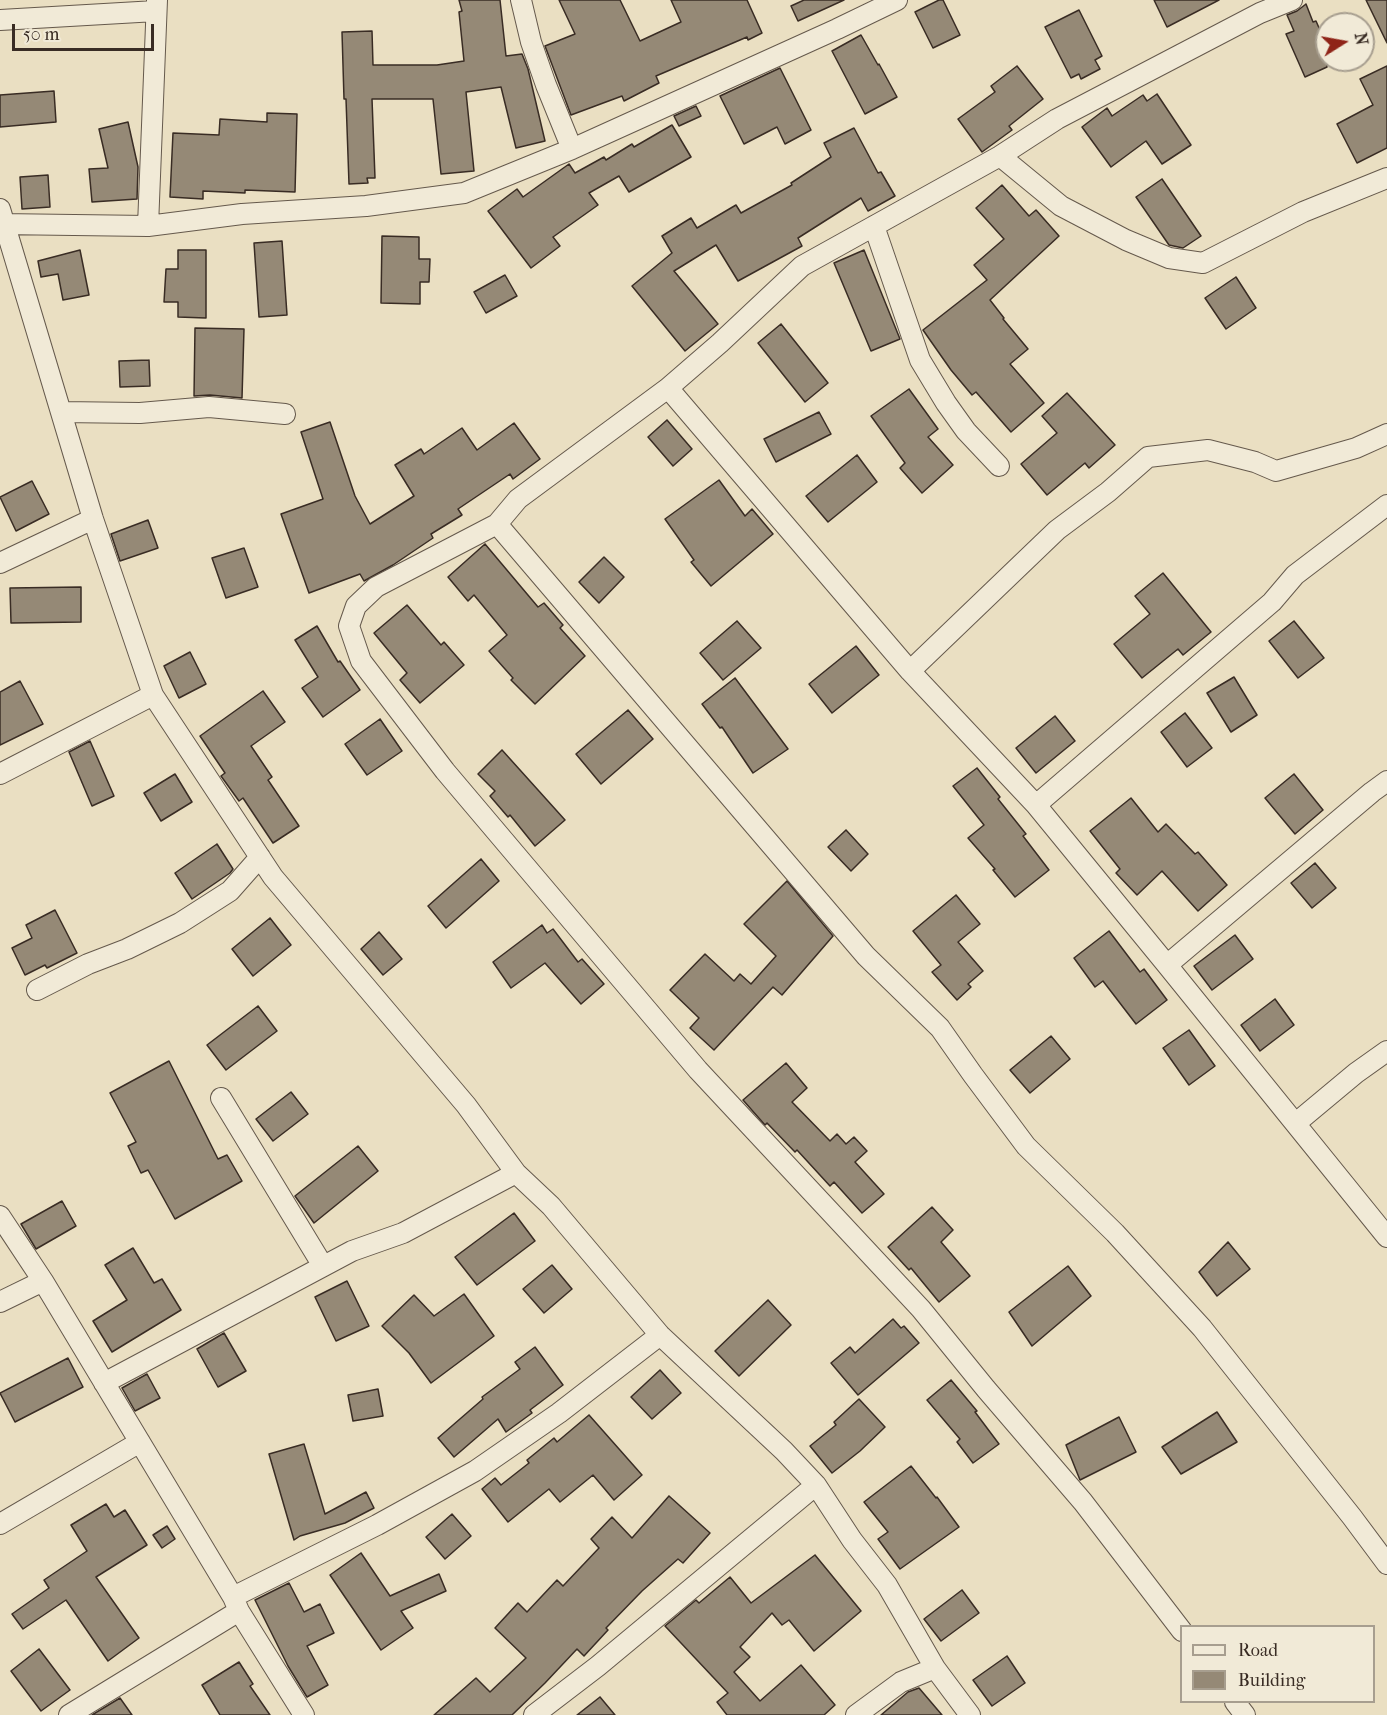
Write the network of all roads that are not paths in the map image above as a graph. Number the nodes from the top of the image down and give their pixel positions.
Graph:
1 (521, 0) edge
2 (897, 0) edge
3 (1292, 0) edge
4 (156, 5) edge
5 (0, 20) edge
6 (572, 149) junction
7 (1000, 156) junction
8 (1387, 178) edge
9 (1, 218) edge
10 (148, 226) junction
11 (874, 226) junction
12 (668, 388) junction
13 (61, 412) junction
14 (285, 414) dead end
15 (1387, 434) edge
16 (999, 466) dead end
17 (1387, 505) edge
18 (93, 519) junction
19 (498, 524) junction
20 (0, 563) edge
21 (910, 671) junction
22 (153, 695) junction
23 (0, 774) edge
24 (1387, 781) edge
25 (1036, 805) junction
26 (260, 857) junction
27 (1167, 965) junction
28 (37, 990) dead end
29 (1387, 1051) edge
30 (221, 1098) dead end
31 (1296, 1123) junction
32 (516, 1173) junction
33 (0, 1216) edge
34 (1387, 1238) edge
35 (323, 1266) junction
36 (43, 1281) junction
37 (0, 1302) edge
38 (660, 1335) junction
39 (104, 1383) junction
40 (140, 1442) junction
41 (816, 1485) junction
42 (0, 1524) edge
43 (1387, 1564) edge
44 (236, 1604) junction
45 (1180, 1628) edge
46 (936, 1668) junction
47 (69, 1715) edge
48 (304, 1715) edge
49 (534, 1715) edge
50 (856, 1715) edge
51 (970, 1715) edge

1 - 6 street
2 - 6 street
3 - 7 street
4 - 5 street
4 - 10 street
6 - 10 street
7 - 8 street
7 - 11 street
9 - 10 street
9 - 13 street
11 - 12 street
11 - 16 street
12 - 19 street
12 - 21 street
13 - 14 street
13 - 18 street
15 - 21 street
17 - 25 street
18 - 20 street
18 - 22 street
19 - 43 street
19 - 45 street
21 - 25 street
22 - 23 street
22 - 26 street
24 - 27 street
25 - 27 street
26 - 28 street
26 - 32 street
27 - 31 street
29 - 31 street
30 - 35 street
31 - 34 street
32 - 35 street
32 - 38 street
33 - 36 street
35 - 39 street
36 - 37 street
36 - 39 street
38 - 41 street
38 - 44 street
39 - 40 street
40 - 42 street
40 - 44 street
41 - 46 street
41 - 49 street
44 - 47 street
44 - 48 street
46 - 50 street
46 - 51 street

